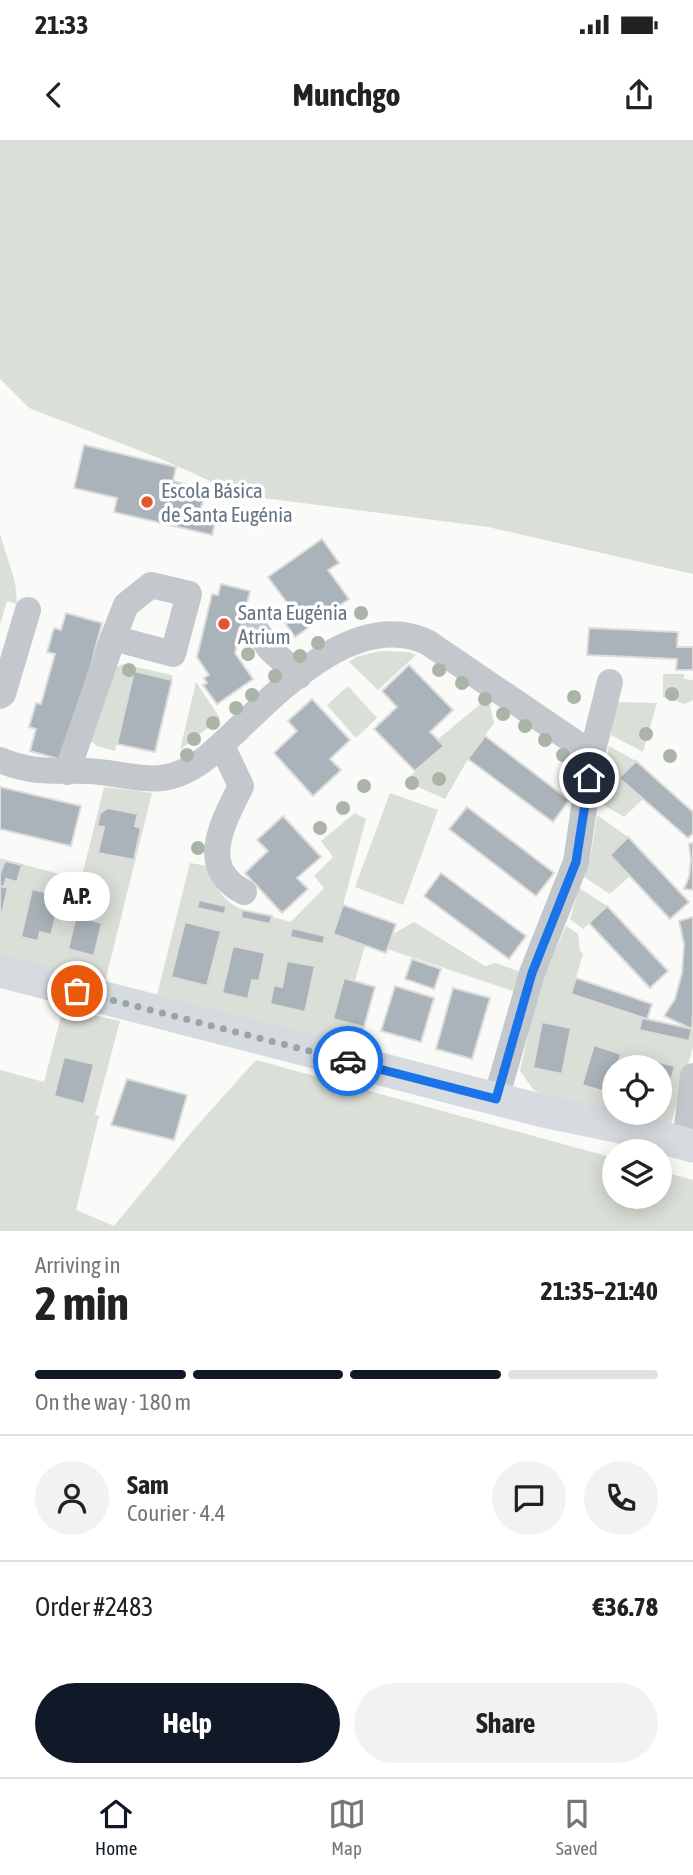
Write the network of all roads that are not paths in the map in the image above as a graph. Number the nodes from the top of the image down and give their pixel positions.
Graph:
1 (28, 610) dead end
2 (253, 626) dead end
3 (113, 638) dead end
4 (299, 676) junction
5 (610, 682) dead end
6 (0, 696) edge
7 (222, 746) junction
8 (592, 754) junction
9 (0, 760) edge
10 (67, 772) junction
11 (244, 892) dead end
12 (0, 971) edge
13 (693, 1076) edge
14 (496, 1099) junction
15 (691, 1138) edge

1 - 6 street
2 - 4 street
3 - 10 street
4 - 7 street
4 - 8 street
5 - 8 street
7 - 10 street
7 - 11 street
8 - 14 street
9 - 10 street
12 - 14 main road
13 - 15 street
14 - 15 main road

